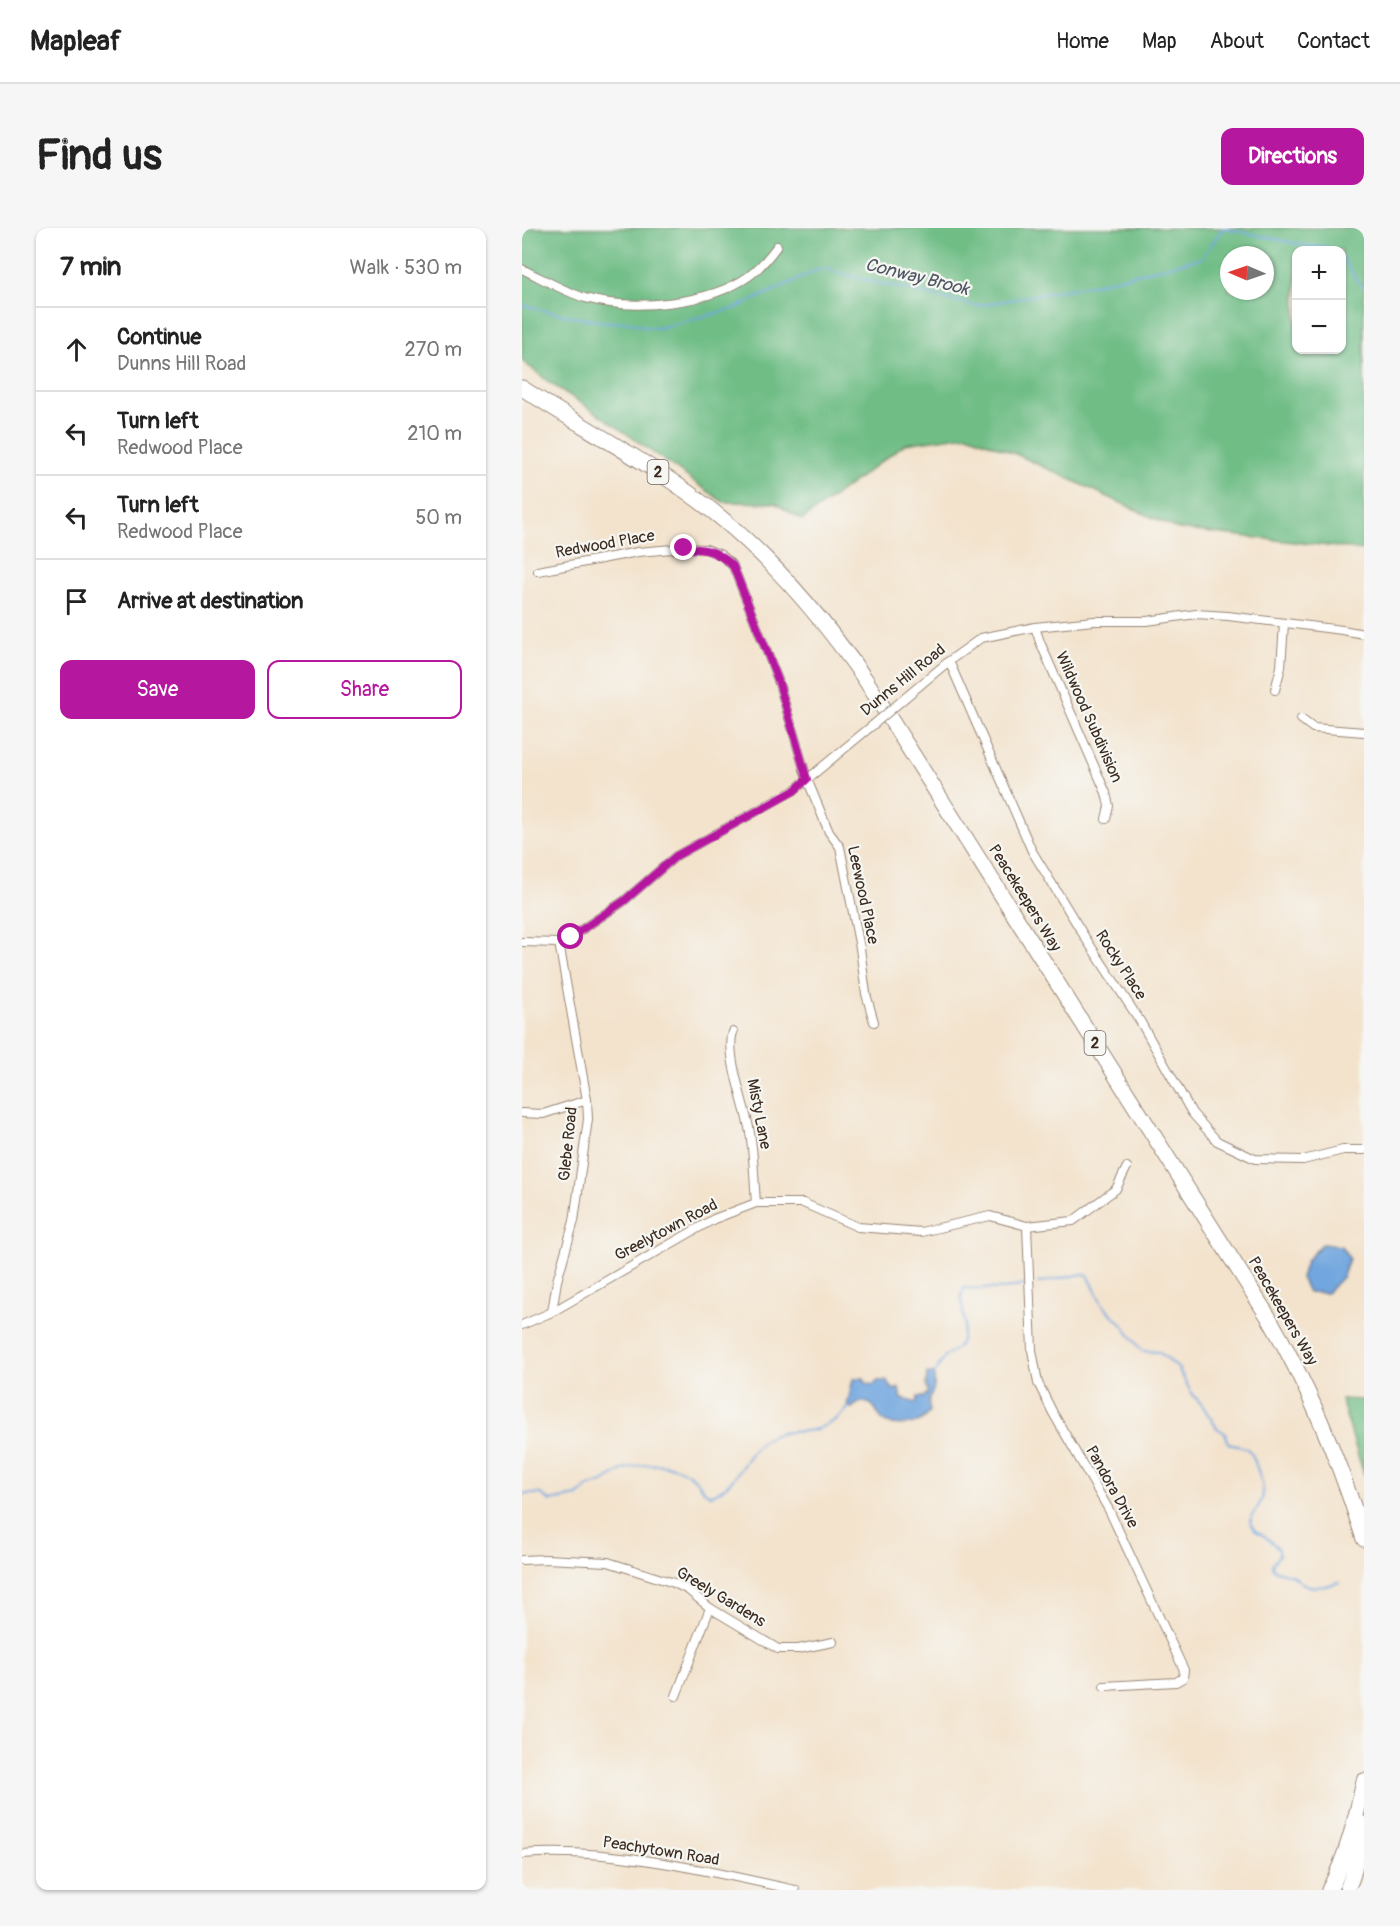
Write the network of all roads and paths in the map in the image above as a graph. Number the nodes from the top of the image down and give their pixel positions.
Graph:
1 (777, 246) dead end
2 (522, 269) edge
3 (522, 388) edge
4 (538, 571) dead end
5 (1284, 624) junction
6 (1035, 627) junction
7 (1364, 634) edge
8 (948, 661) junction
9 (1275, 690) dead end
10 (1301, 719) dead end
11 (1364, 732) edge
12 (807, 779) junction
13 (1106, 819) dead end
14 (522, 942) edge
15 (559, 943) junction
16 (874, 1022) dead end
17 (733, 1032) dead end
18 (587, 1100) junction
19 (522, 1113) edge
20 (1364, 1150) edge
21 (1127, 1167) dead end
22 (756, 1203) junction
23 (1028, 1226) junction
24 (552, 1312) junction
25 (522, 1325) edge
26 (1364, 1539) edge
27 (522, 1560) edge
28 (710, 1608) junction
29 (833, 1642) dead end
30 (1104, 1686) dead end
31 (676, 1696) dead end
32 (1364, 1781) edge
33 (1364, 1824) edge
34 (522, 1854) edge
35 (795, 1890) edge
36 (1329, 1890) edge
37 (1347, 1890) edge

1 - 2 street
3 - 26 highway, Peacekeepers Way / 2
4 - 12 street, Redwood Place
5 - 6 street, Dunns Hill Road
5 - 7 street, Dunns Hill Road
5 - 9 street
6 - 8 street, Dunns Hill Road
6 - 13 street, Wildwood Subdivision
8 - 12 street, Dunns Hill Road, bridge
8 - 20 street, Rocky Place
10 - 11 street
12 - 15 street, Dunns Hill Road
12 - 16 street, Leewood Place
14 - 15 street
15 - 18 street, Glebe Road
17 - 22 street, Misty Lane
18 - 19 street
18 - 24 street, Glebe Road
21 - 23 street, Greelytown Road
22 - 23 street, Greelytown Road
22 - 24 street, Greelytown Road
23 - 30 street, Pandora Drive
24 - 25 street, Greelytown Road
27 - 28 street, Greely Gardens
28 - 29 street, Greely Gardens
28 - 31 street
32 - 36 highway
33 - 37 highway
34 - 35 street, Peachytown Road

